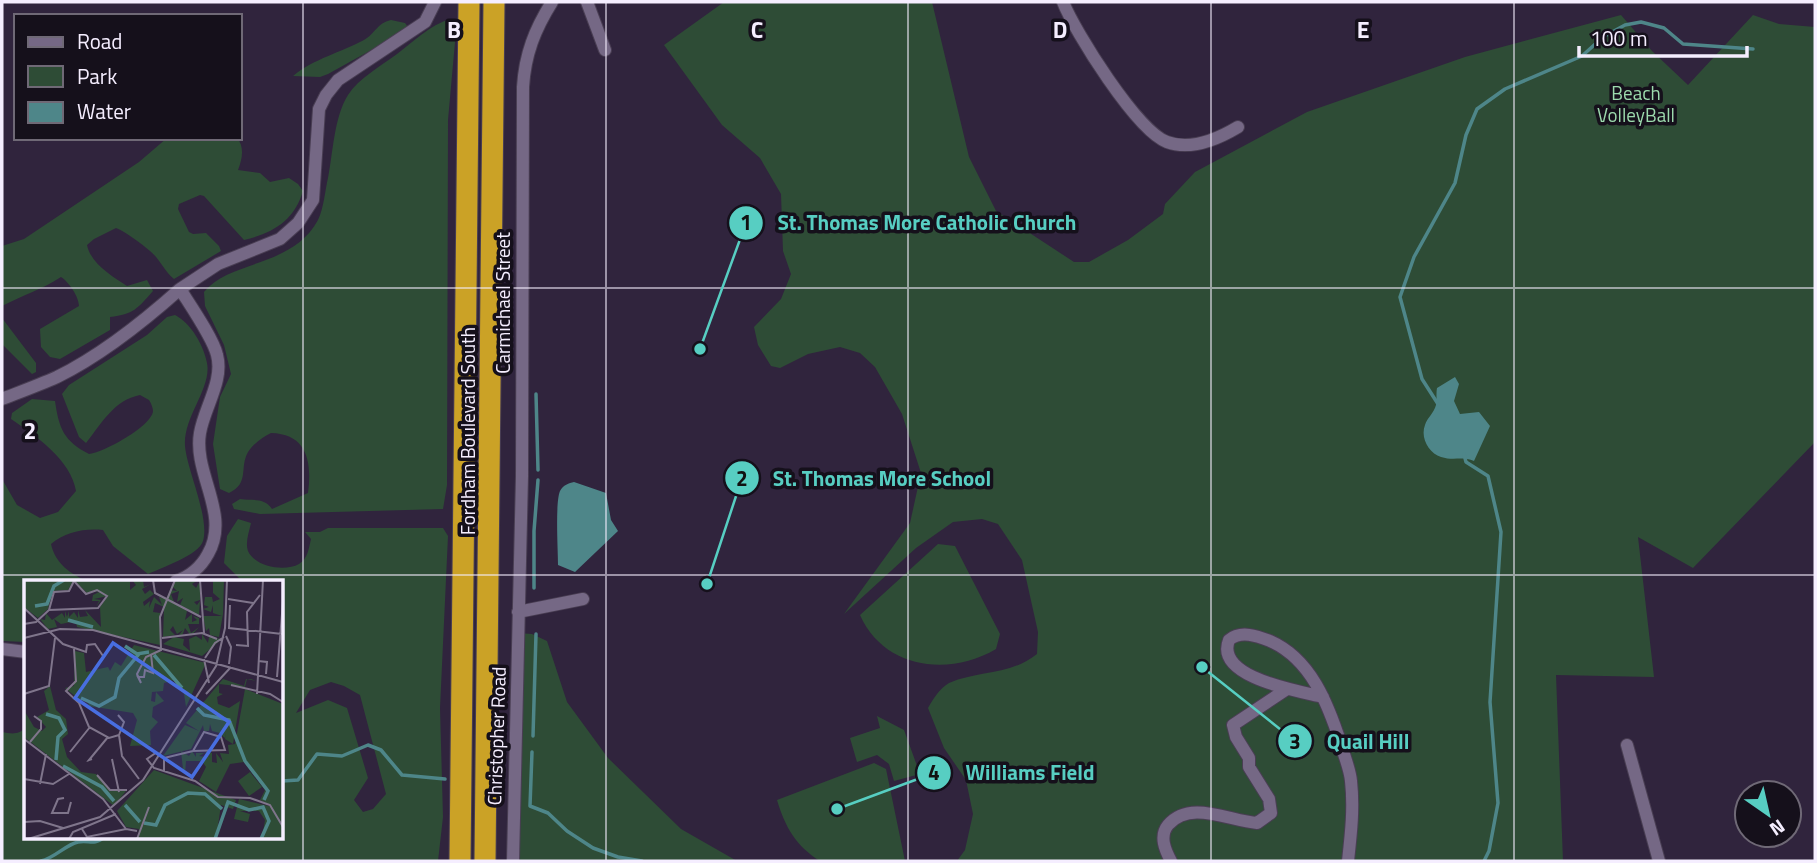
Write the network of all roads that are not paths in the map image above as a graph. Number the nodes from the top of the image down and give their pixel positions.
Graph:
1 (435, 2) edge
2 (469, 2) edge
3 (494, 2) edge
4 (552, 2) edge
5 (587, 2) edge
6 (1063, 2) edge
7 (605, 50) dead end
8 (1238, 127) dead end
9 (180, 289) junction
10 (2, 399) edge
11 (178, 580) edge
12 (583, 599) dead end
13 (518, 612) junction
14 (2, 649) edge
15 (24, 652) edge
16 (1287, 689) junction
17 (1323, 697) junction
18 (1627, 745) dead end
19 (458, 861) edge
20 (485, 861) edge
21 (513, 861) edge
22 (1171, 861) edge
23 (1348, 861) edge
24 (1659, 861) edge

1 - 9 street
2 - 19 highway, Fordham Boulevard South
3 - 20 highway, Fordham Boulevard South
4 - 13 street, Carmichael Street
5 - 7 street
6 - 8 street
9 - 10 street
9 - 11 street
12 - 13 street
13 - 21 street, Christopher Road
14 - 15 street
16 - 17 street
16 - 17 street
16 - 22 street
17 - 23 street
18 - 24 street

